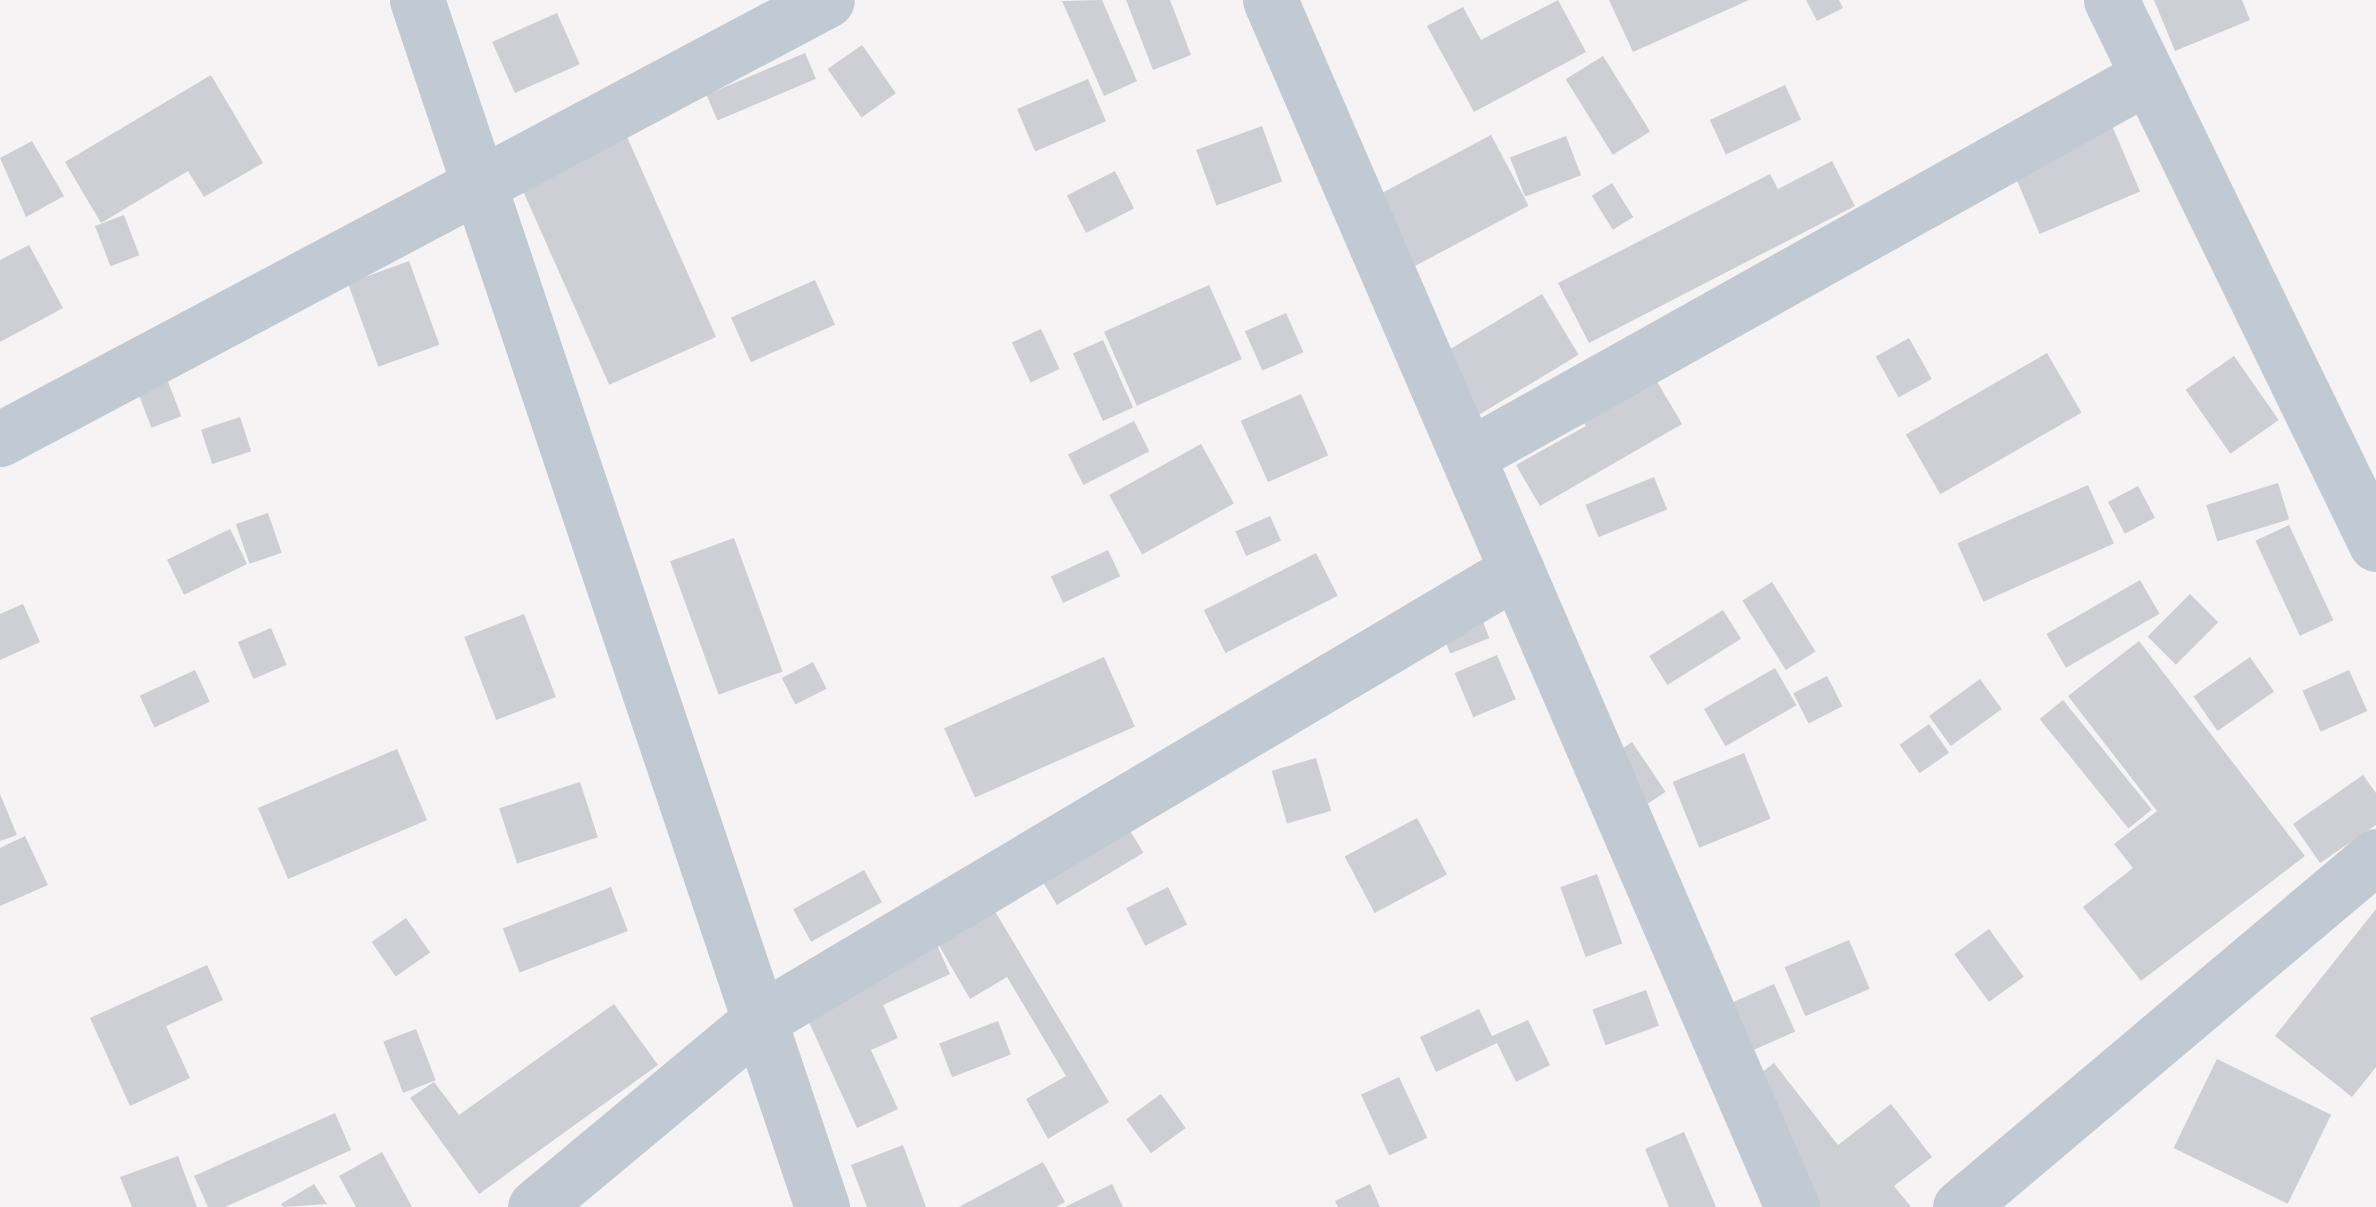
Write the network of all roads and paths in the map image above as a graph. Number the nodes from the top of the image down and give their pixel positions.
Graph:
1 (416, 0) edge
2 (827, 0) edge
3 (1270, 0) edge
4 (2111, 0) edge
5 (2148, 76) junction
6 (484, 186) junction
7 (0, 438) edge
8 (1468, 456) junction
9 (2376, 544) edge
10 (1517, 570) junction
11 (2376, 856) edge
12 (761, 1019) junction
13 (535, 1207) edge
14 (822, 1207) edge
15 (1792, 1207) edge
16 (1960, 1207) edge

1 - 6 street
2 - 6 street
3 - 8 street
4 - 5 street
5 - 8 street
5 - 9 street
6 - 7 street
6 - 12 street
8 - 10 street
10 - 12 street
10 - 15 street
11 - 16 street
12 - 13 street
12 - 14 street

